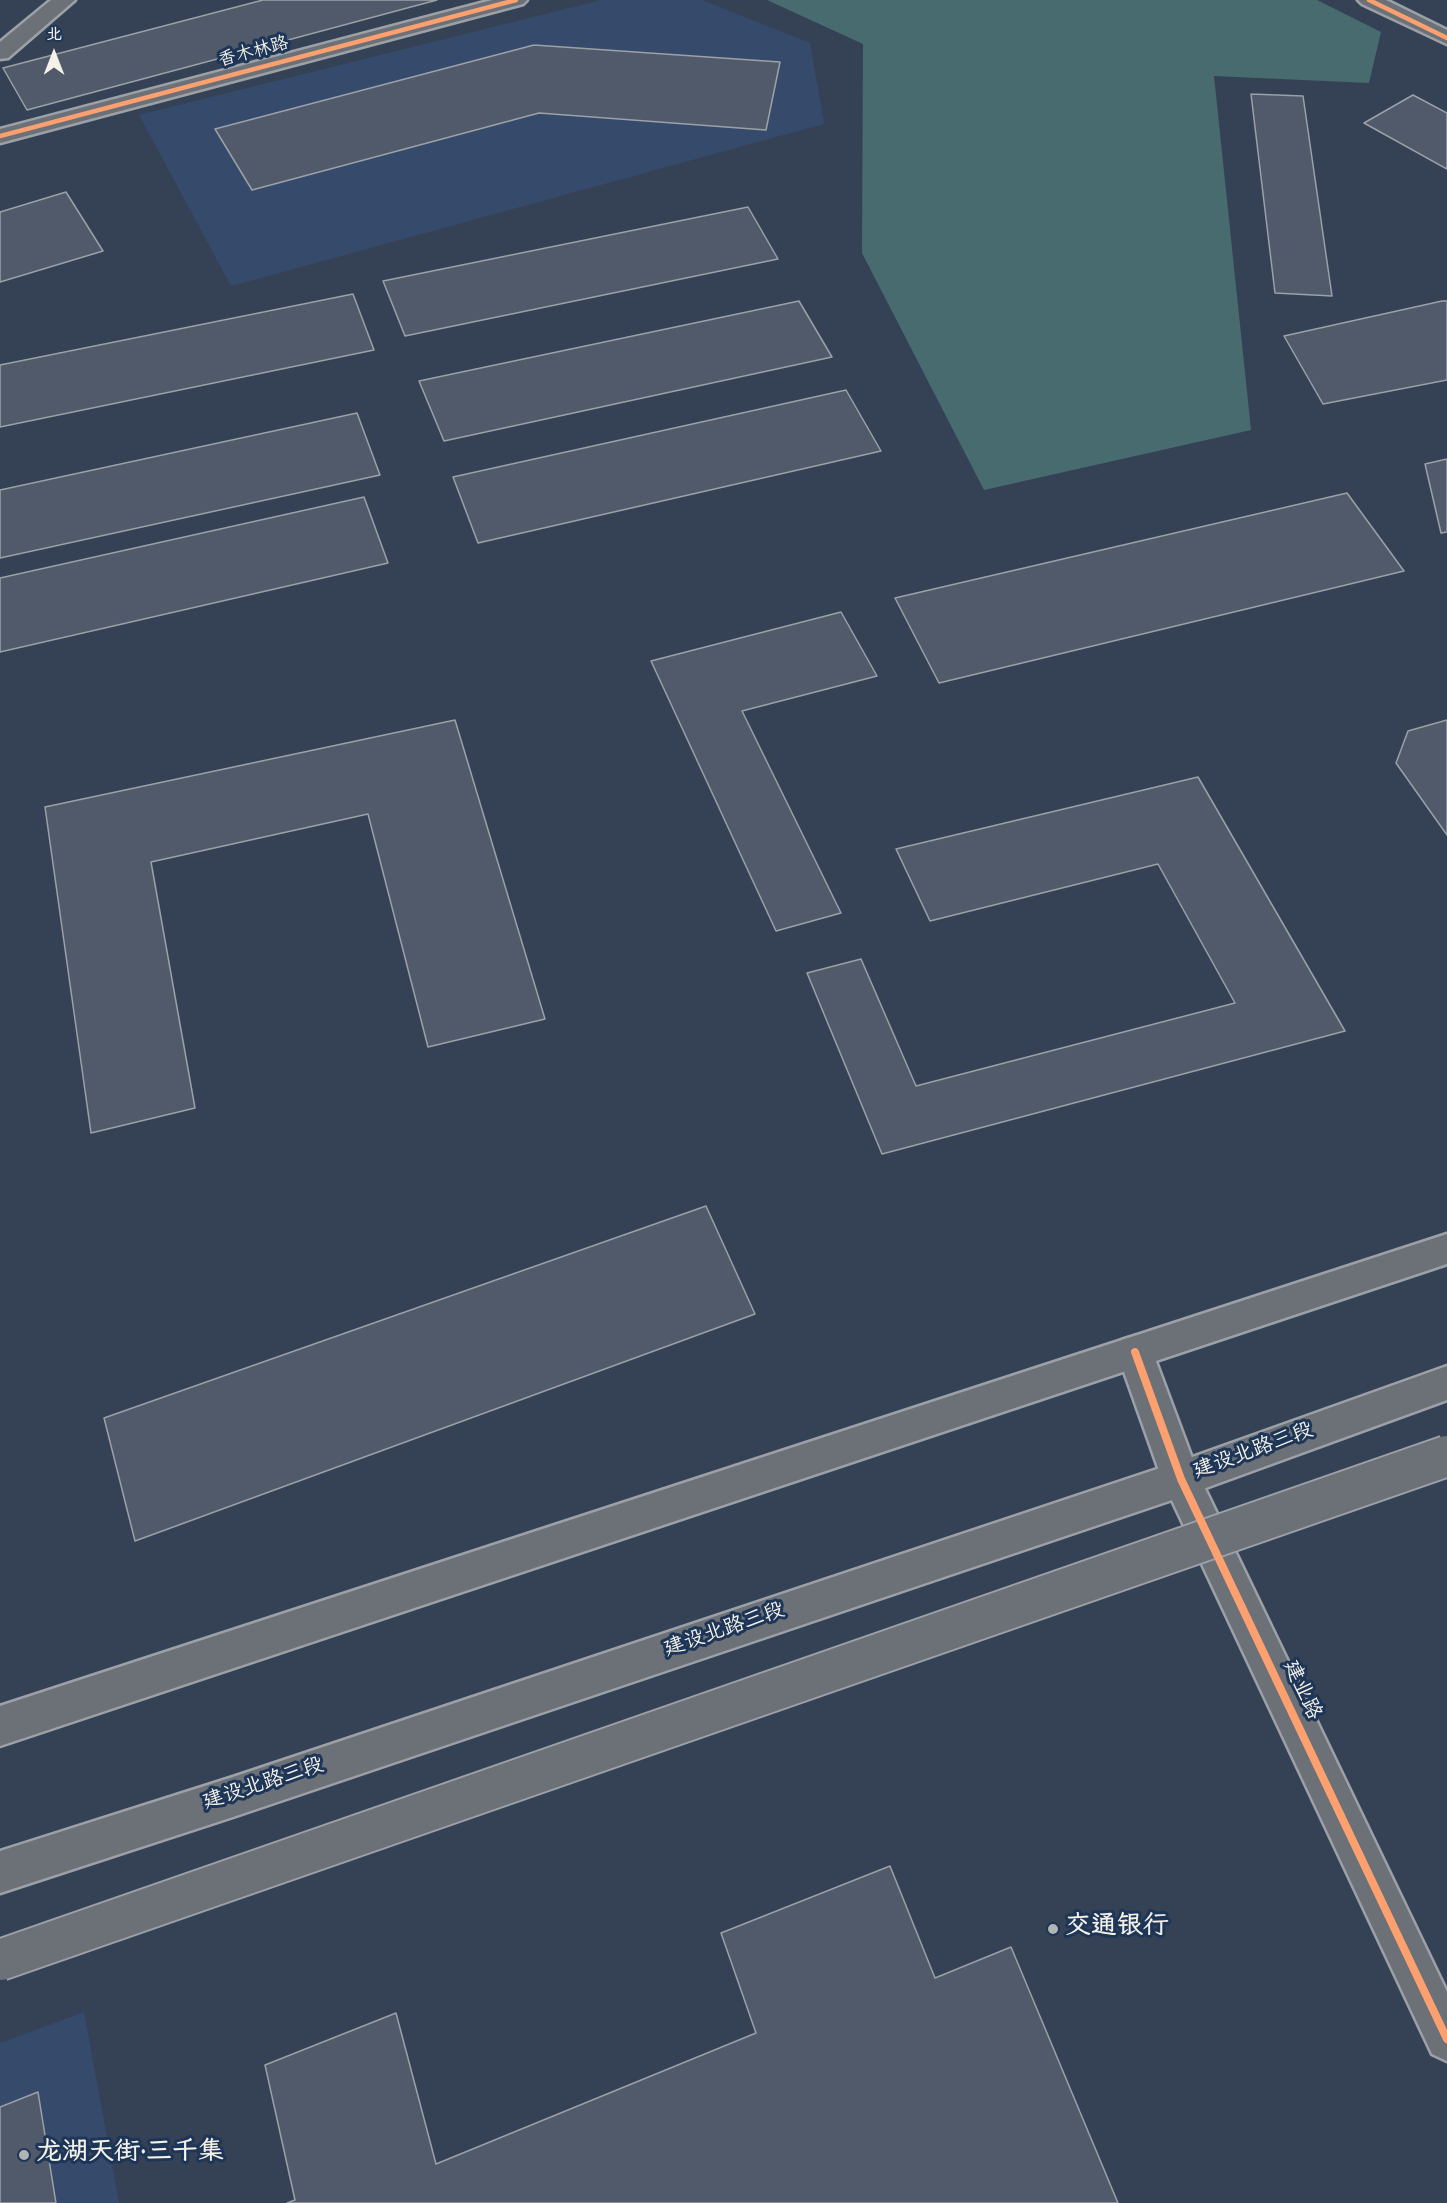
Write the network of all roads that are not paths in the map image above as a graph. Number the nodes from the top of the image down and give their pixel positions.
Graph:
1 (64, 0) edge
2 (516, 0) edge
3 (1370, 0) edge
4 (1447, 38) edge
5 (0, 53) edge
6 (0, 136) edge
7 (1447, 1249) edge
8 (1135, 1352) junction
9 (1447, 1383) edge
10 (1447, 1456) edge
11 (1181, 1479) junction
12 (0, 1726) edge
13 (0, 1872) edge
14 (0, 1960) edge
15 (1447, 2039) edge

1 - 5 main road
2 - 6 main road, 香木林路
3 - 4 main road
7 - 8 main road
8 - 11 main road, 建业路
8 - 12 main road
9 - 11 main road, 建设北路三段
10 - 14 main road, bridge
11 - 13 main road, 建设北路三段
11 - 15 main road, 建业路

